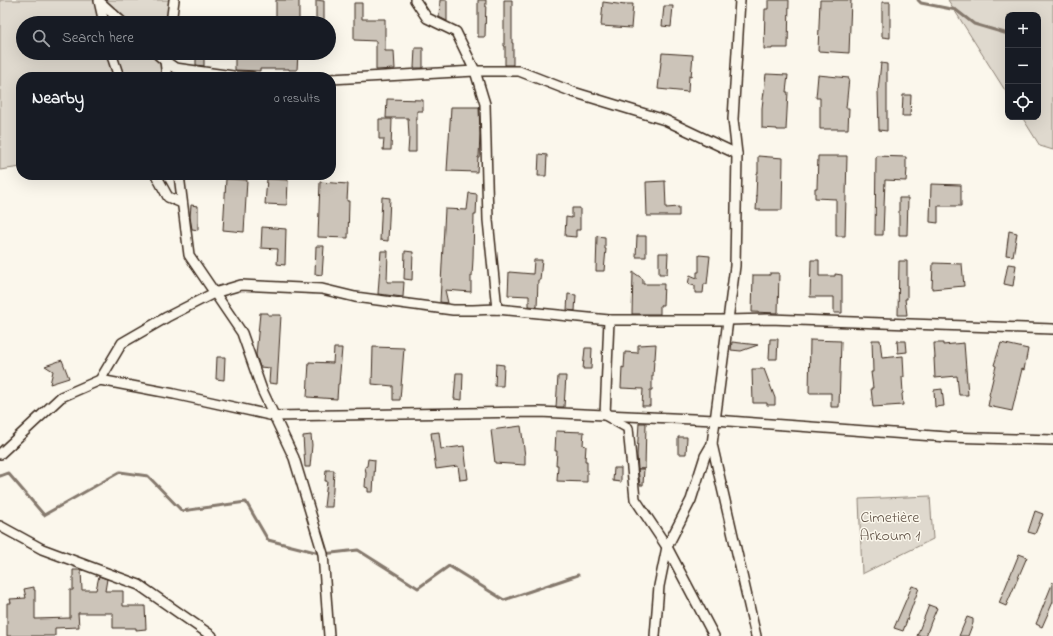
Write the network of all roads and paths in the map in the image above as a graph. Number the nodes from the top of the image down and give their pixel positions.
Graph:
1 (174, 0) edge
2 (415, 0) edge
3 (740, 0) edge
4 (99, 1) edge
5 (102, 16) edge
6 (115, 16) edge
7 (172, 16) edge
8 (113, 60) edge
9 (166, 60) edge
10 (168, 60) edge
11 (475, 71) junction
12 (117, 72) edge
13 (167, 72) edge
14 (204, 72) edge
15 (336, 79) edge
16 (737, 154) junction
17 (159, 180) edge
18 (180, 180) edge
19 (182, 203) junction
20 (214, 293) junction
21 (497, 309) junction
22 (609, 320) junction
23 (728, 320) junction
24 (1053, 329) edge
25 (100, 380) junction
26 (606, 415) junction
27 (274, 416) junction
28 (715, 420) junction
29 (1053, 440) edge
30 (712, 444) junction
31 (0, 454) edge
32 (0, 526) edge
33 (667, 547) junction
34 (212, 636) edge
35 (329, 636) edge
36 (655, 636) edge
37 (714, 636) edge
38 (756, 636) edge

1 - 7 street
2 - 11 street
3 - 16 street
4 - 5 street
4 - 6 street
8 - 12 street
9 - 13 street
10 - 14 street
11 - 15 street
11 - 16 street
11 - 21 street
16 - 23 street
17 - 19 street
18 - 19 street
19 - 20 street
20 - 21 street
20 - 25 street
20 - 27 street
21 - 22 street
22 - 23 street
22 - 26 street
23 - 24 street
23 - 28 street
25 - 27 street
25 - 31 street
26 - 27 street
26 - 28 street
26 - 33 street
27 - 35 street
28 - 29 street
28 - 30 street
30 - 33 street
30 - 38 street
32 - 34 street
33 - 36 street
33 - 37 street

